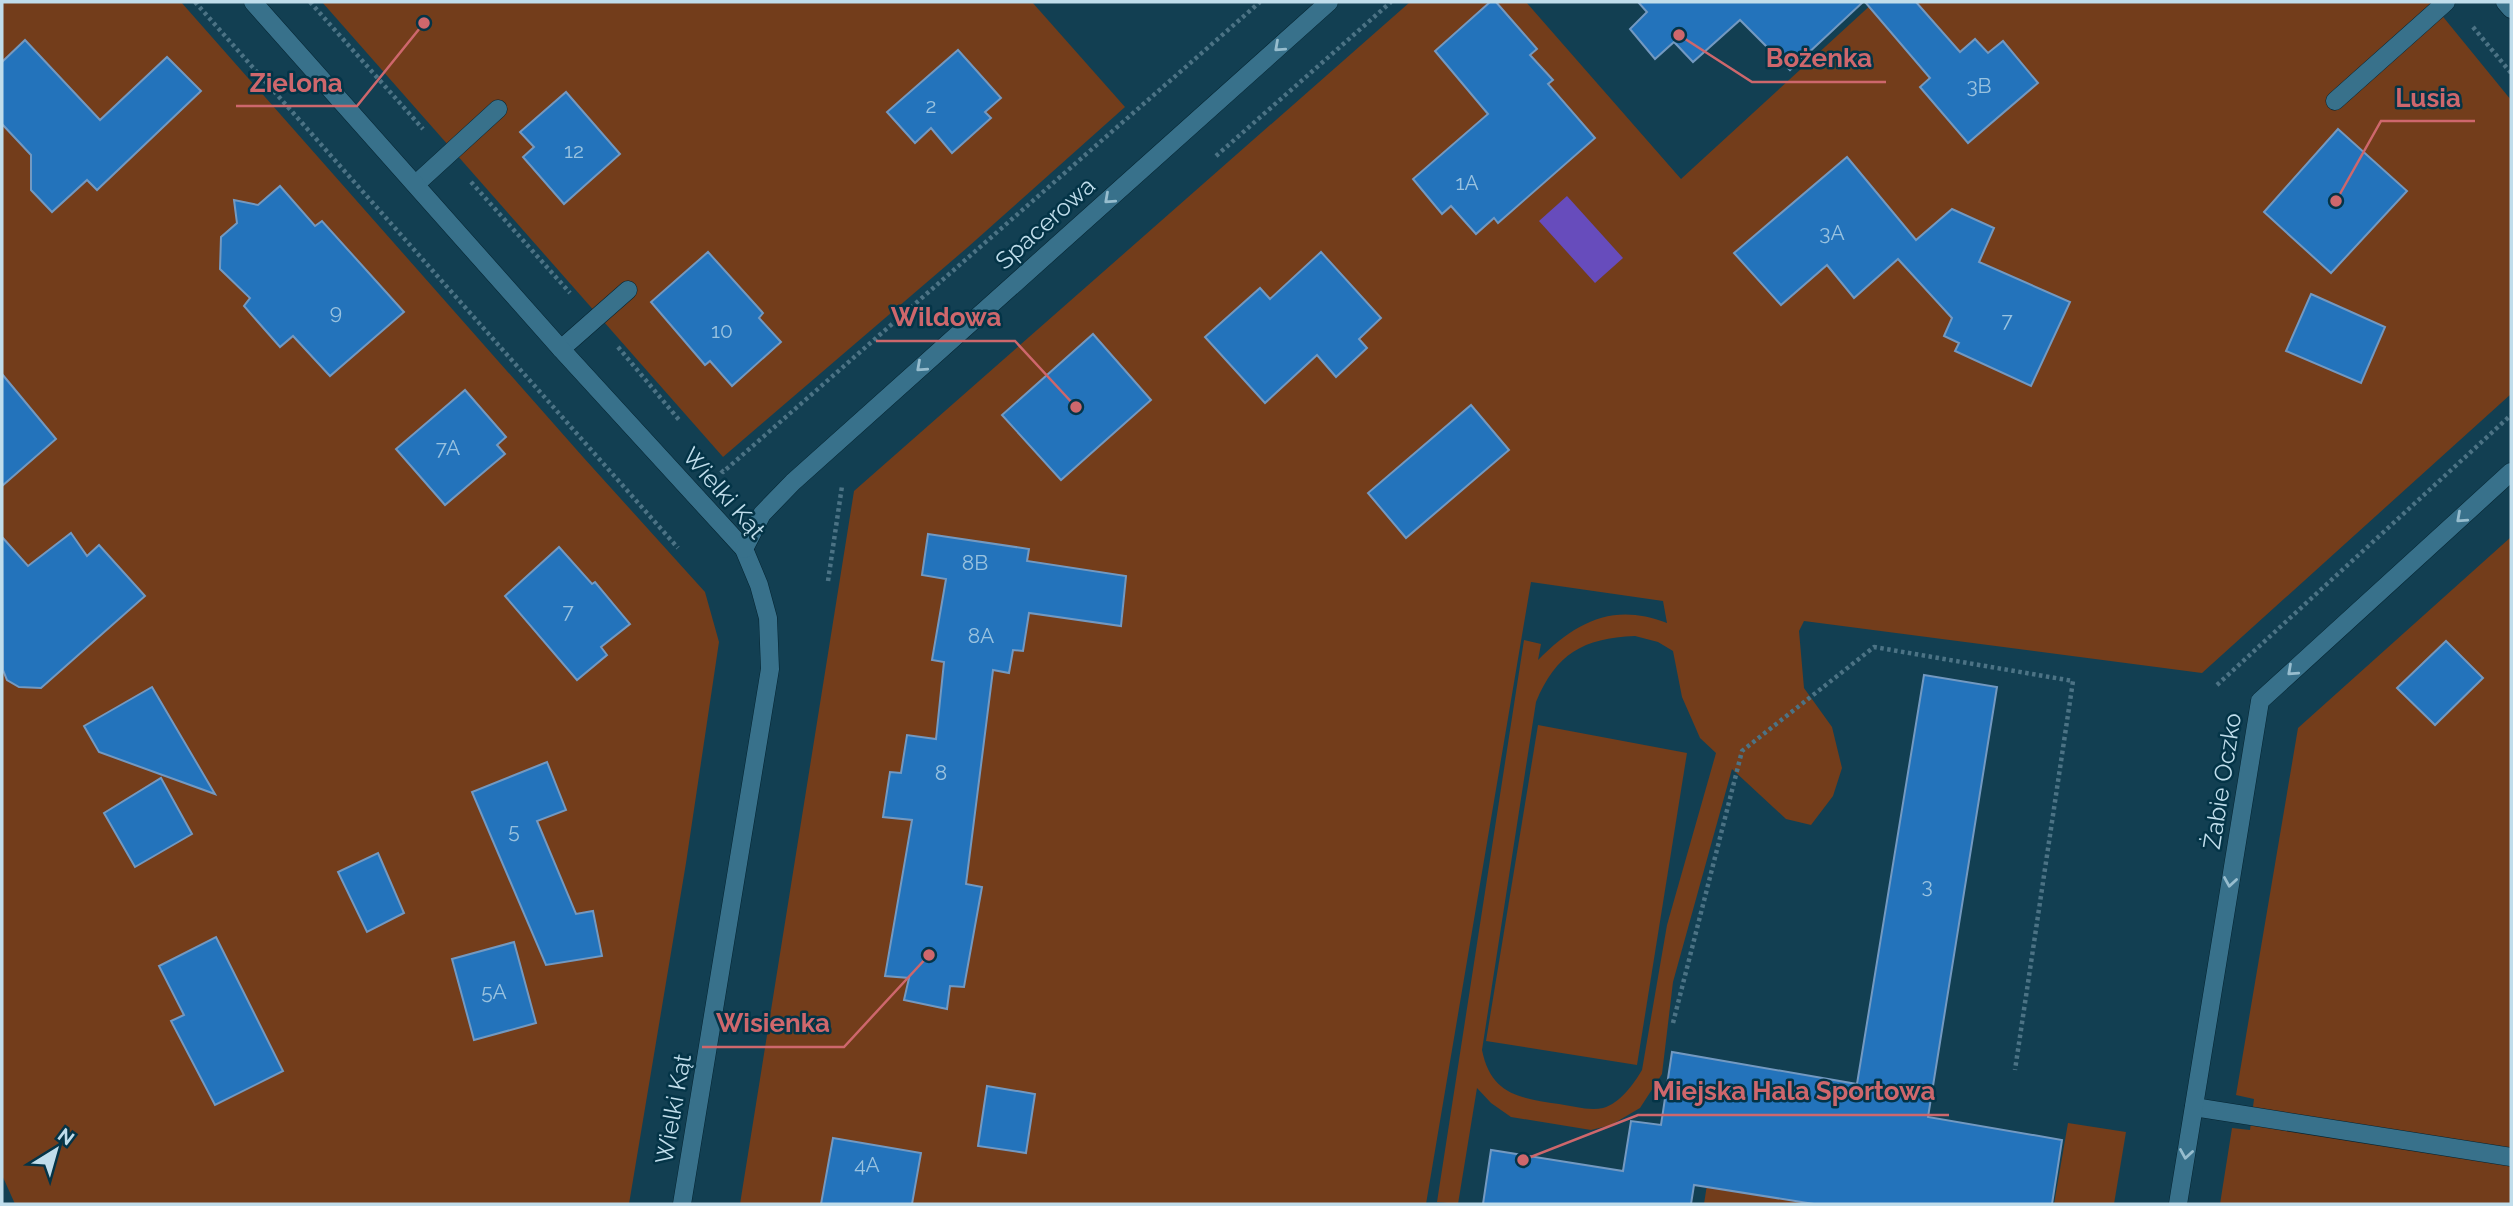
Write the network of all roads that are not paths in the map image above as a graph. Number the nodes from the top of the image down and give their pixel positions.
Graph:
1 (253, 2) edge
2 (1329, 2) edge
3 (2446, 2) edge
4 (2505, 2) edge
5 (2511, 9) edge
6 (2335, 101) dead end
7 (498, 109) dead end
8 (416, 184) junction
9 (628, 290) dead end
10 (561, 349) junction
11 (2511, 472) edge
12 (744, 549) junction
13 (2194, 1107) junction
14 (2511, 1157) edge
15 (682, 1204) edge
16 (2178, 1204) edge

1 - 8 street, Wielki Kąt
2 -> 12 street, Spacerowa
3 - 6 street
4 - 5 street
7 - 8 street
8 - 10 street, Wielki Kąt
9 - 10 street
10 - 12 street, Wielki Kąt
11 -> 13 street, Żabie Oczko
12 - 15 street, Wielki Kąt
13 - 14 street
13 -> 16 street, Żabie Oczko

